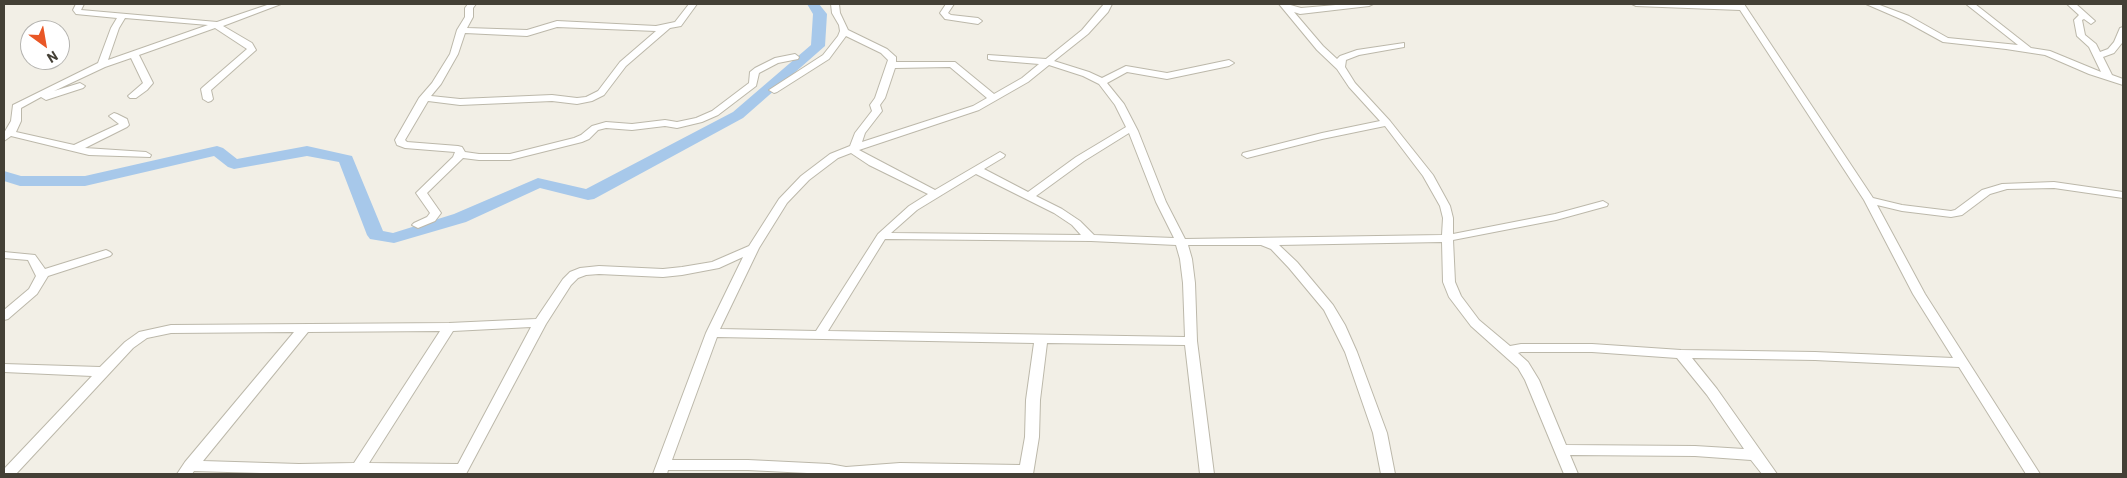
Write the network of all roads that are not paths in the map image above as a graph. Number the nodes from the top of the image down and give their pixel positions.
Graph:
1 (80, 4) edge
2 (277, 4) edge
3 (472, 4) edge
4 (694, 4) edge
5 (835, 4) edge
6 (950, 4) edge
7 (1108, 4) edge
8 (1369, 4) edge
9 (1636, 4) edge
10 (1870, 4) edge
11 (1970, 4) edge
12 (2071, 4) edge
13 (1285, 5) edge
14 (1741, 6) edge
15 (122, 16) junction
16 (978, 21) dead end
17 (219, 24) junction
18 (670, 26) junction
19 (460, 30) junction
20 (2123, 30) edge
21 (844, 31) junction
22 (1401, 45) dead end
23 (2029, 49) junction
24 (134, 54) junction
25 (2098, 56) junction
26 (795, 57) dead end
27 (990, 58) dead end
28 (1048, 62) junction
29 (1229, 63) dead end
30 (102, 65) junction
31 (892, 65) junction
32 (1340, 67) junction
33 (88, 72) junction
34 (2108, 77) junction
35 (1102, 82) junction
36 (2123, 82) edge
37 (80, 86) junction
38 (774, 90) dead end
39 (89, 91) dead end
40 (133, 96) dead end
41 (424, 98) junction
42 (993, 98) junction
43 (208, 99) dead end
44 (26, 101) junction
45 (114, 116) dead end
46 (1387, 124) junction
47 (1131, 128) junction
48 (6, 135) edge
49 (854, 148) junction
50 (75, 149) junction
51 (146, 154) dead end
52 (460, 154) junction
53 (1000, 155) dead end
54 (1247, 155) dead end
55 (977, 170) junction
56 (935, 194) junction
57 (2123, 195) edge
58 (1030, 196) junction
59 (1869, 200) junction
60 (1603, 204) dead end
61 (418, 225) dead end
62 (882, 236) junction
63 (1091, 238) junction
64 (1447, 238) junction
65 (1181, 242) junction
66 (1264, 242) junction
67 (753, 248) junction
68 (106, 254) dead end
69 (4, 255) edge
70 (41, 274) junction
71 (4, 316) edge
72 (540, 323) junction
73 (449, 327) junction
74 (304, 329) junction
75 (712, 333) junction
76 (820, 334) junction
77 (1041, 340) junction
78 (1191, 341) junction
79 (1508, 351) junction
80 (1681, 354) junction
81 (1962, 363) junction
82 (4, 368) edge
83 (102, 372) junction
84 (1560, 450) junction
85 (1755, 455) junction
86 (358, 468) junction
87 (187, 470) edge
88 (661, 470) edge
89 (460, 472) edge
90 (1026, 472) edge
91 (846, 473) edge
92 (8, 474) edge
93 (1207, 474) edge
94 (1388, 474) edge
95 (1571, 474) edge
96 (1770, 474) edge
97 (2033, 474) edge

1 - 15 street
2 - 17 street
3 - 19 street
4 - 18 street
5 - 21 street
6 - 16 street
7 - 28 street
8 - 13 street
9 - 14 street
10 - 23 street
11 - 23 street
12 - 25 street
13 - 32 street
14 - 59 street
15 - 17 street
15 - 30 street
17 - 24 street
17 - 43 street
18 - 19 street
18 - 41 street
19 - 41 street
20 - 25 street
21 - 31 street
21 - 38 street
22 - 32 street
23 - 34 street
24 - 30 street
24 - 40 street
25 - 34 street
26 - 52 street
27 - 28 street
28 - 35 street
28 - 42 street
29 - 35 street
30 - 33 street
31 - 42 street
31 - 49 street
32 - 46 street
33 - 37 street
33 - 44 street
34 - 36 street
35 - 47 street
37 - 39 street
37 - 44 street
41 - 52 street
42 - 49 street
44 - 48 street
45 - 50 street
46 - 54 street
46 - 64 street
47 - 58 street
47 - 65 street
48 - 50 street
49 - 56 street
49 - 67 street
50 - 51 street
52 - 61 street
53 - 55 street
55 - 56 street
55 - 58 street
56 - 62 street
57 - 59 street
58 - 63 street
59 - 81 street
60 - 64 street
62 - 63 street
62 - 76 street
63 - 65 street
64 - 66 street
64 - 79 street
65 - 66 street
65 - 78 street
66 - 94 street
67 - 72 street
67 - 75 street
68 - 70 street
69 - 70 street
70 - 71 street
72 - 73 street
72 - 89 street
73 - 74 street
73 - 86 street
74 - 83 street
74 - 87 street
75 - 76 street
75 - 88 street
76 - 77 street
77 - 78 street
77 - 90 street
78 - 93 street
79 - 80 street
79 - 84 street
80 - 81 street
80 - 85 street
81 - 97 street
82 - 83 street
83 - 92 street
84 - 85 street
84 - 95 street
85 - 96 street
86 - 87 street
86 - 89 street
88 - 91 street
90 - 91 street

